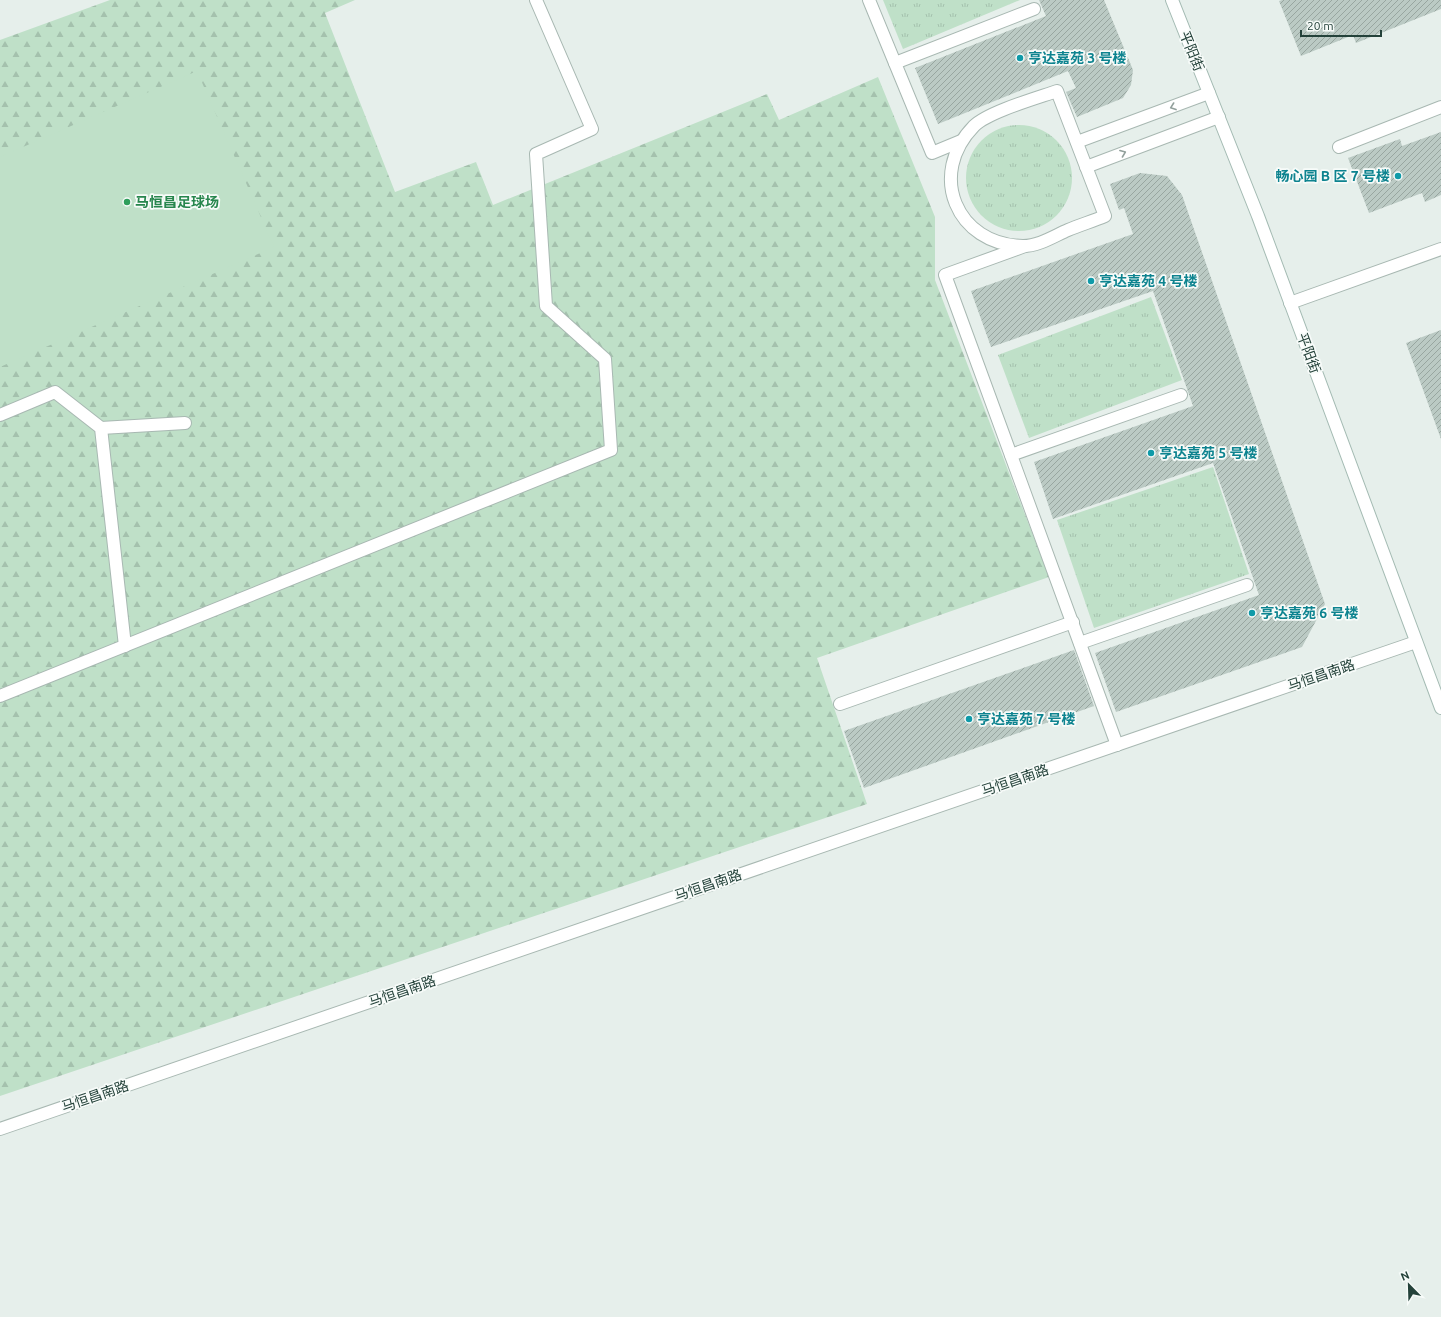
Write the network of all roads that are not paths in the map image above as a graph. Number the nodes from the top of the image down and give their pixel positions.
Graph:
1 (536, 0) edge
2 (869, 0) edge
3 (1172, 0) edge
4 (1034, 10) dead end
5 (895, 63) junction
6 (1209, 94) junction
7 (1441, 107) edge
8 (1218, 117) junction
9 (961, 141) junction
10 (1076, 142) junction
11 (1339, 147) dead end
12 (1086, 167) junction
13 (1025, 246) junction
14 (1441, 249) edge
15 (1290, 303) junction
16 (1181, 395) dead end
17 (0, 415) edge
18 (185, 423) dead end
19 (101, 428) junction
20 (1011, 455) junction
21 (1246, 585) dead end
22 (1073, 622) junction
23 (1416, 642) junction
24 (1080, 643) junction
25 (125, 646) junction
26 (0, 696) edge
27 (840, 704) dead end
28 (1441, 708) edge
29 (1118, 744) junction
30 (0, 1129) edge

1 - 25 street
2 - 5 street
3 - 6 street, 平阳街
4 - 5 street
5 - 9 street
6 - 8 street, 平阳街
6 -> 10 street
7 - 11 street
12 -> 8 street
8 - 15 street, 平阳街
9 - 10 street
9 - 13 street
10 - 12 street
12 - 13 street
13 - 20 street
14 - 15 street
15 - 23 street, 平阳街
16 - 20 street
17 - 19 street
18 - 19 street
19 - 25 street
20 - 22 street
21 - 24 street
22 - 24 street
22 - 27 street
23 - 28 street, 平阳街
23 - 29 street, 马恒昌南路
24 - 29 street
25 - 26 street
29 - 30 street, 马恒昌南路

